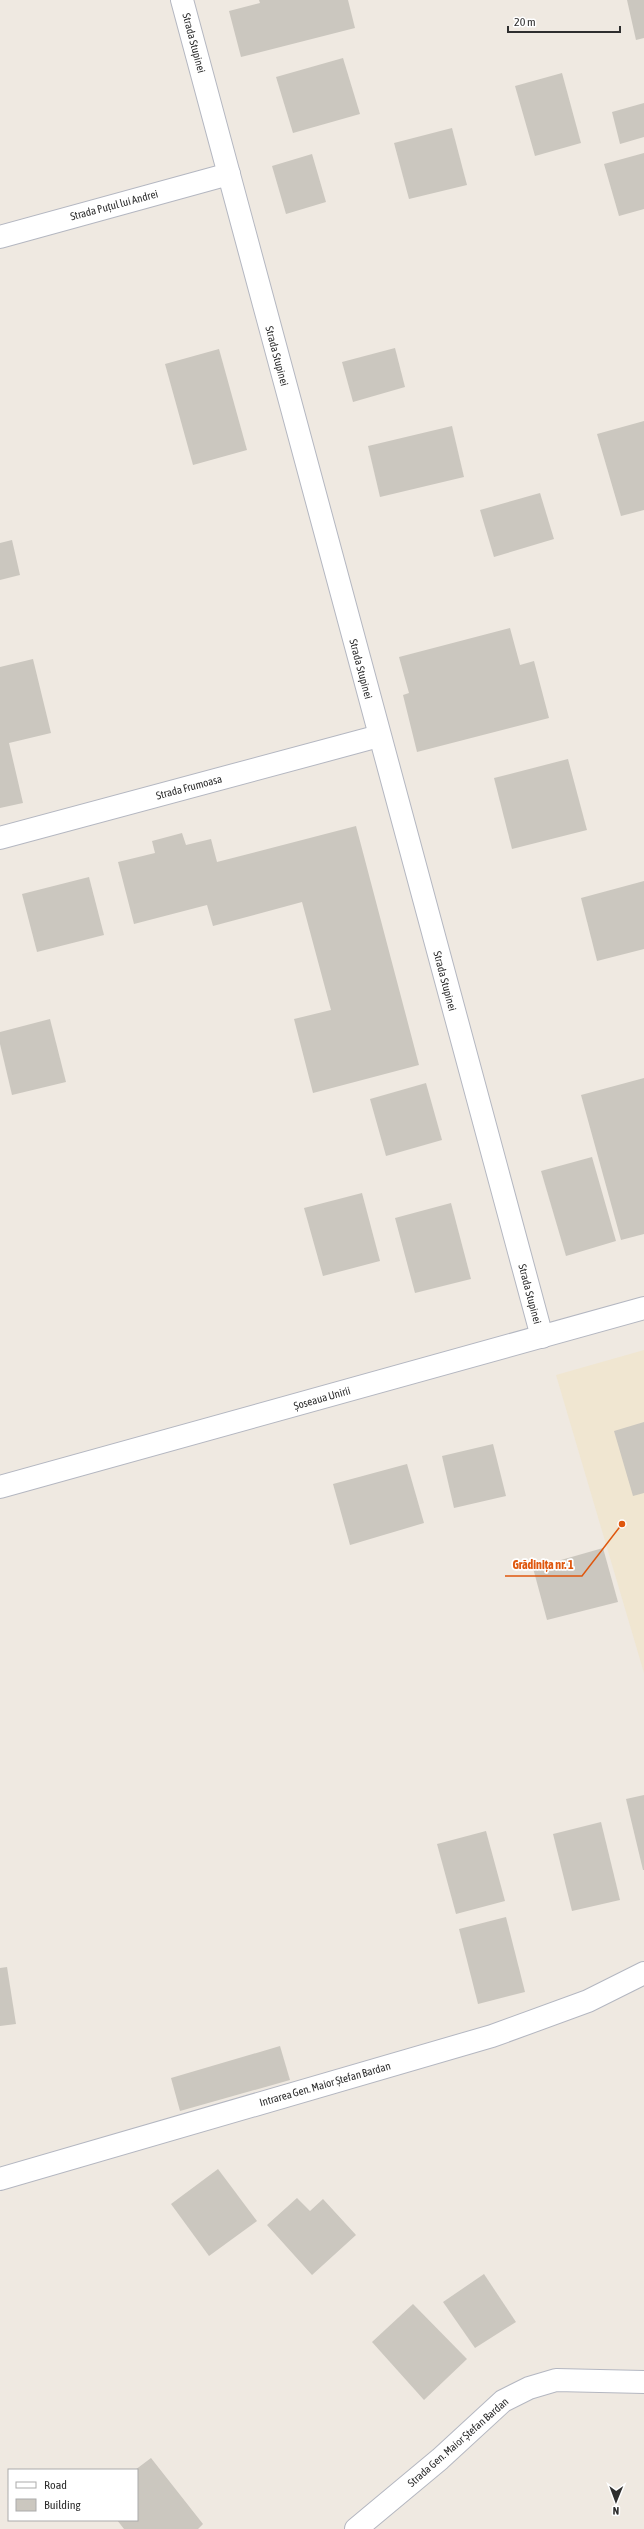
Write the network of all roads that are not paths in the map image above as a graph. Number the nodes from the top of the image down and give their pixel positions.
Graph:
1 (182, 0) edge
2 (229, 174) junction
3 (0, 237) edge
4 (379, 736) junction
5 (0, 838) edge
6 (644, 1308) edge
7 (542, 1337) junction
8 (0, 1487) edge
9 (644, 1973) edge
10 (0, 2178) edge
11 (644, 2382) edge
12 (356, 2529) edge

1 - 2 street, Strada Stupinei
2 - 3 street, Strada Puțul lui Andrei
2 - 4 street, Strada Stupinei
4 - 5 street, Strada Frumoasa
4 - 7 street, Strada Stupinei
6 - 7 street, Șoseaua Unirii
7 - 8 street, Șoseaua Unirii
9 - 10 street, Intrarea Gen. Maior Ștefan Bardan
11 - 12 street, Strada Gen. Maior Ștefan Bardan

